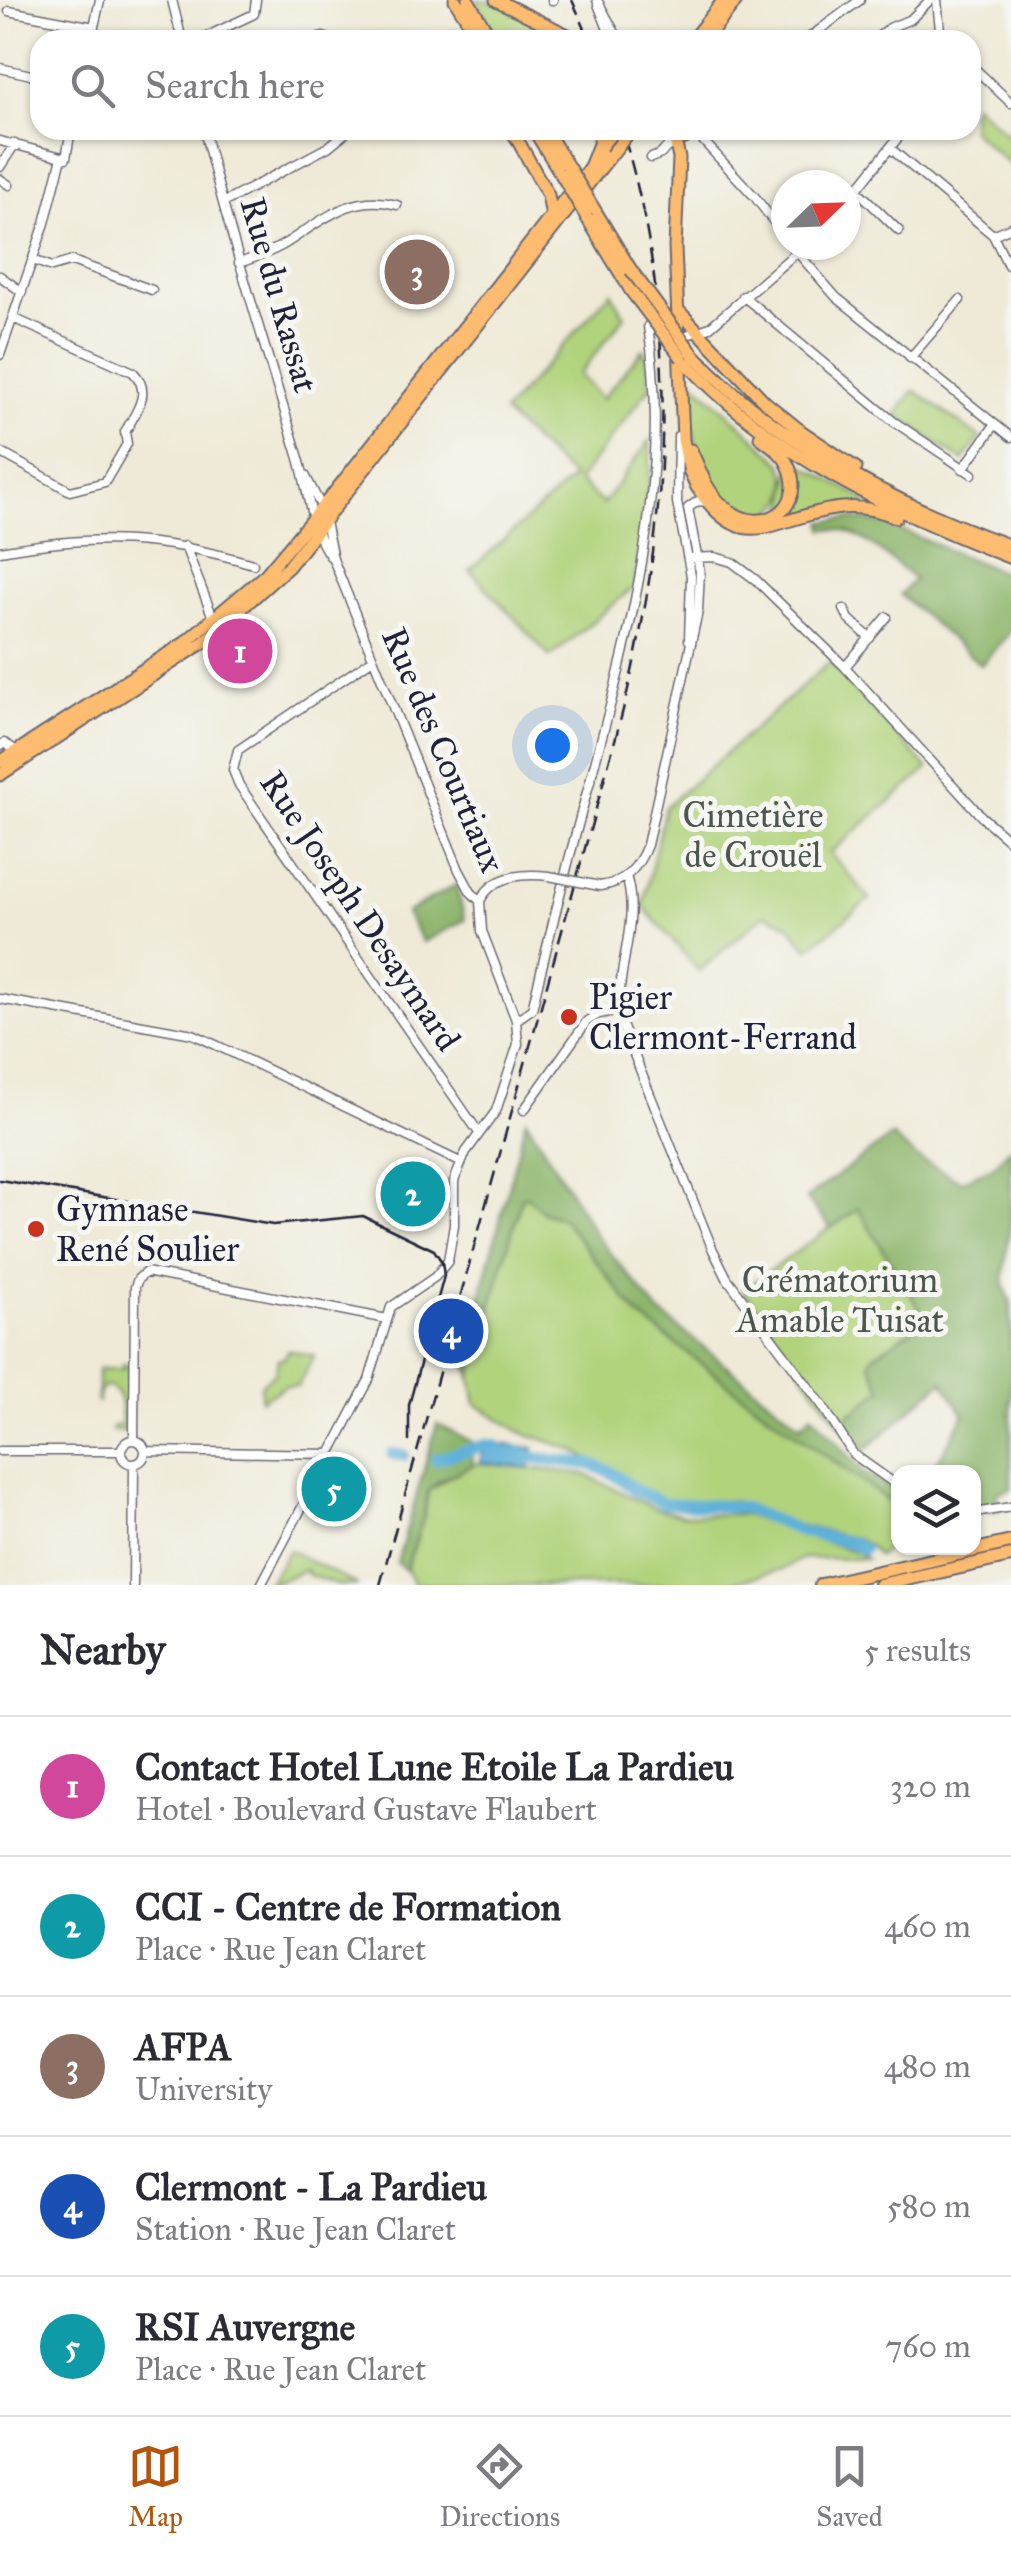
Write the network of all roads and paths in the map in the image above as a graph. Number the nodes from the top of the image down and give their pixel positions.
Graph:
1 (100, 0) edge
2 (172, 0) edge
3 (256, 0) edge
4 (453, 0) edge
5 (468, 0) edge
6 (496, 0) edge
7 (724, 0) edge
8 (737, 0) edge
9 (860, 0) edge
10 (934, 0) edge
11 (9, 11) dead end
12 (94, 27) junction
13 (94, 30) edge
14 (180, 30) edge
15 (220, 30) edge
16 (466, 30) edge
17 (473, 30) edge
18 (486, 30) edge
19 (558, 30) edge
20 (700, 30) edge
21 (713, 30) edge
22 (820, 30) edge
23 (886, 30) edge
24 (941, 30) edge
25 (0, 68) edge
26 (981, 74) edge
27 (30, 76) edge
28 (1011, 103) edge
29 (68, 140) edge
30 (207, 140) edge
31 (337, 140) edge
32 (518, 140) edge
33 (542, 140) edge
34 (550, 140) edge
35 (599, 140) edge
36 (615, 140) edge
37 (620, 140) edge
38 (681, 140) edge
39 (682, 140) edge
40 (683, 140) edge
41 (897, 140) edge
42 (0, 142) edge
43 (15, 144) junction
44 (611, 148) junction
45 (891, 149) junction
46 (64, 158) junction
47 (651, 158) dead end
48 (0, 167) edge
49 (564, 170) junction
50 (588, 172) junction
51 (0, 179) edge
52 (9, 185) dead end
53 (861, 187) edge
54 (861, 194) edge
55 (223, 202) junction
56 (397, 205) dead end
57 (590, 214) junction
58 (552, 217) junction
59 (771, 218) edge
60 (1011, 227) edge
61 (899, 231) dead end
62 (993, 234) junction
63 (512, 242) dead end
64 (524, 252) junction
65 (33, 260) junction
66 (782, 260) edge
67 (803, 260) edge
68 (239, 264) junction
69 (1008, 264) dead end
70 (0, 276) edge
71 (152, 290) dead end
72 (22, 292) junction
73 (743, 296) junction
74 (960, 300) dead end
75 (678, 310) junction
76 (13, 318) junction
77 (648, 326) dead end
78 (704, 330) junction
79 (680, 344) junction
80 (0, 354) edge
81 (910, 358) junction
82 (718, 395) junction
83 (682, 397) junction
84 (994, 426) junction
85 (1011, 437) edge
86 (0, 452) edge
87 (304, 476) junction
88 (700, 482) junction
89 (312, 490) junction
90 (334, 493) junction
91 (677, 495) junction
92 (896, 497) junction
93 (707, 502) junction
94 (688, 508) junction
95 (323, 515) junction
96 (929, 526) junction
97 (314, 527) junction
98 (185, 546) junction
99 (305, 546) junction
100 (1011, 546) edge
101 (324, 547) junction
102 (0, 551) edge
103 (694, 558) junction
104 (1011, 558) edge
105 (333, 559) junction
106 (252, 564) dead end
107 (844, 608) dead end
108 (887, 617) dead end
109 (214, 620) junction
110 (870, 638) junction
111 (372, 659) junction
112 (845, 667) junction
113 (0, 746) edge
114 (17, 752) junction
115 (0, 762) edge
116 (0, 775) edge
117 (1011, 842) edge
118 (626, 876) junction
119 (480, 901) junction
120 (0, 999) edge
121 (619, 1010) junction
122 (516, 1020) junction
123 (524, 1110) dead end
124 (479, 1134) junction
125 (460, 1162) junction
126 (387, 1319) junction
127 (134, 1440) junction
128 (0, 1450) edge
129 (121, 1451) junction
130 (146, 1452) junction
131 (330, 1454) junction
132 (134, 1464) junction
133 (891, 1481) edge
134 (1011, 1507) edge
135 (981, 1512) edge
136 (1011, 1542) edge
137 (1011, 1556) edge
138 (133, 1585) edge
139 (261, 1585) edge
140 (821, 1585) edge
141 (880, 1585) edge

1 - 12 street
2 - 14 street
3 - 15 street
4 - 16 main road
4 - 17 main road
5 - 18 main road
6 - 19 main road
7 - 20 main road
8 - 21 main road
9 - 22 street
10 - 23 street
10 - 24 street
11 - 12 street
12 - 13 street
25 - 27 street
26 - 28 street
29 - 46 street
30 - 55 street, Rue du Rassat
31 - 55 street
32 - 58 main road
33 - 49 main road
34 - 49 main road
35 - 50 main road
36 - 44 main road
37 - 44 main road, bridge
38 - 47 street
39 - 75 main road
40 - 59 street
41 - 45 street
42 - 43 street
43 - 46 street
43 - 48 street
44 - 50 main road
44 - 95 main road
45 - 53 street
45 - 62 street
46 - 65 street
49 - 57 main road, bridge
50 - 58 main road
51 - 52 street
54 - 61 street
55 - 68 street, Rue du Rassat
56 - 68 street
57 - 82 main road, bridge
57 - 92 main road, bridge
58 - 64 main road
60 - 62 street
62 - 69 street
63 - 64 street
64 - 90 main road
65 - 71 street
65 - 72 street
66 - 73 street
67 - 81 street
68 - 87 street, Rue du Rassat
70 - 72 street
72 - 76 street
73 - 78 street
73 - 84 street
74 - 81 street
75 - 78 main road
75 - 79 main road
76 - 80 street
76 - 86 street
77 - 122 street
78 - 79 street
78 - 92 main road
79 - 83 main road
81 - 84 street
82 - 88 main road
82 - 96 main road
83 - 88 main road
83 - 91 street
84 - 85 street
87 - 89 street, Rue du Rassat
87 - 97 street, Rue du Rassat
88 - 91 street
88 - 93 main road
88 - 94 street
89 - 90 street
89 - 95 street, Rue du Rassat
90 - 95 main road
91 - 103 street
92 - 100 main road
93 - 94 street
93 - 96 main road
94 - 103 street
95 - 97 main road
95 - 105 street, Rue des Courtiaux
96 - 104 main road
97 - 99 main road
97 - 101 street
97 - 109 main road
98 - 102 street
98 - 106 street
98 - 109 street
99 - 101 street
99 - 116 main road
101 - 105 street
103 - 112 street
103 - 118 street
105 - 111 street, Rue des Courtiaux
107 - 110 street
108 - 110 street
109 - 114 main road
110 - 112 street
111 - 119 street, Rue des Courtiaux
111 - 124 street, Rue Joseph Desaymard
112 - 117 street
113 - 114 street
114 - 115 main road
118 - 119 street, bridge
118 - 121 street
119 - 122 street, Rue des Courtiaux
120 - 125 street
121 - 123 street
121 - 133 street
122 - 124 street, Rue des Courtiaux
124 - 125 street, Rue des Courtiaux
125 - 126 street
126 - 127 street
126 - 131 street
127 - 129 street
127 - 130 street
128 - 129 street
129 - 132 street
130 - 131 street
130 - 132 street
131 - 139 street
132 - 138 street
134 - 135 street
136 - 140 highway
137 - 141 highway

